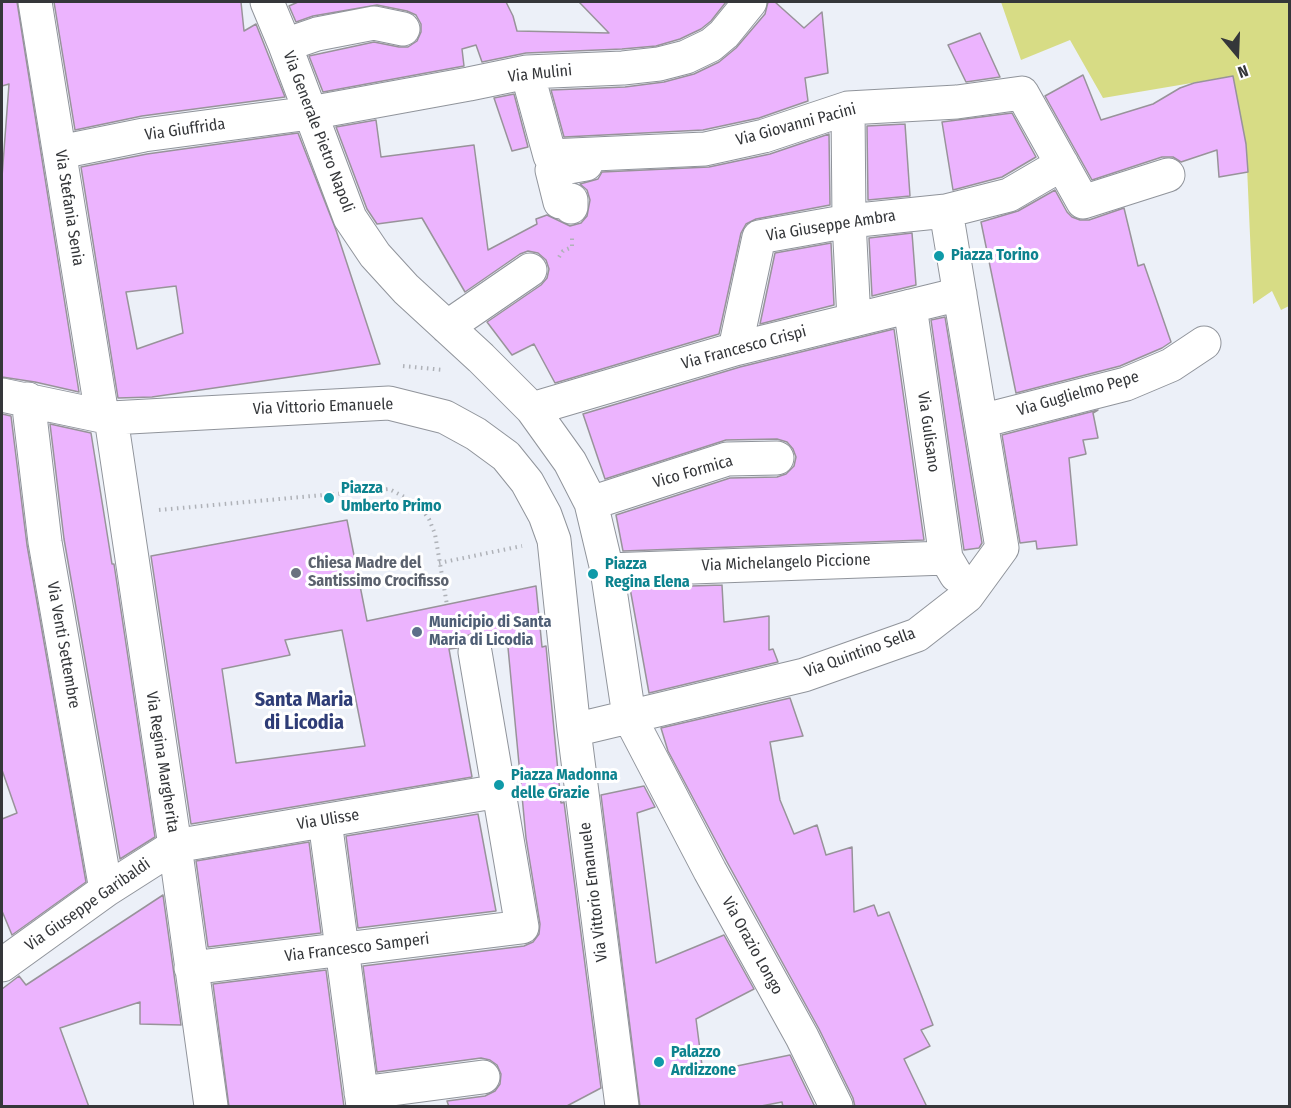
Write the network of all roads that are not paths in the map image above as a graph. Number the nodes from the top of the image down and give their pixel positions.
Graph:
1 (35, 2) edge
2 (267, 2) edge
3 (750, 2) edge
4 (403, 28) dead end
5 (285, 45) junction
6 (527, 72) junction
7 (848, 108) junction
8 (310, 113) junction
9 (60, 152) junction
10 (593, 154) junction
11 (1062, 165) junction
12 (1168, 175) dead end
13 (571, 207) road end
14 (951, 210) junction
15 (849, 221) junction
16 (530, 270) road end
17 (961, 299) junction
18 (914, 305) junction
19 (854, 320) junction
20 (447, 327) junction
21 (1204, 343) dead end
22 (735, 349) junction
23 (15, 397) edge
24 (532, 409) junction
25 (106, 417) junction
26 (981, 421) junction
27 (777, 458) dead end
28 (601, 500) junction
29 (946, 558) junction
30 (617, 570) junction
31 (967, 596) junction
32 (475, 652) road end
33 (642, 713) junction
34 (574, 730) junction
35 (490, 793) junction
36 (325, 821) junction
37 (175, 846) junction
38 (106, 890) junction
39 (341, 950) junction
40 (4, 956) edge
41 (192, 968) junction
42 (483, 1077) dead end
43 (362, 1100) edge
44 (612, 1102) edge
45 (211, 1107) edge
46 (836, 1107) edge

1 - 9 street, Via Stefania Senia
2 - 5 street, Via Generale Pietro Napoli
3 - 6 street, Via Mulini
4 - 5 street
5 - 8 street, Via Generale Pietro Napoli
6 - 8 street, Via Mulini
6 - 10 street, Via Giovanni Pacini
7 - 10 street, Via Giovanni Pacini
7 - 11 street, Via Giovanni Pacini
7 - 15 street
8 - 9 street, Via Giuffrida
8 - 20 street, Via Generale Pietro Napoli
9 - 25 street, Via Stefania Senia
10 - 13 street
11 - 12 street
11 - 14 street
14 - 15 street, Via Giuseppe Ambra
14 - 17 street, Via Quintino Sella
15 - 19 street
15 - 22 street, Via Giuseppe Ambra
16 - 20 street
17 - 18 street, Via Francesco Crispi
17 - 26 street, Via Quintino Sella
18 - 19 street, Via Francesco Crispi
18 - 29 street, Via Gulisano
19 - 22 street, Via Francesco Crispi
20 - 24 street, Via Generale Pietro Napoli
21 - 26 street, Via Guglielmo Pepe
22 - 24 street, Via Francesco Crispi
23 - 25 street, Via Vittorio Emanuele
23 - 38 street, Via Venti Settembre
24 - 28 street, Via Generale Pietro Napoli
25 - 34 street, Via Vittorio Emanuele
25 - 37 street, Via Regina Margherita
26 - 31 street, Via Quintino Sella
27 - 28 street, Vico Formica
28 - 30 street, Via Generale Pietro Napoli
29 - 30 street, Via Michelangelo Piccione
29 - 31 street
30 - 33 street, Via Orazio Longo
31 - 33 street, Via Quintino Sella
32 - 35 street
33 - 34 street, Via Quintino Sella
33 - 46 street, Via Orazio Longo
34 - 44 street, Via Vittorio Emanuele
35 - 36 street, Via Ulisse
35 - 39 street, Via Francesco Samperi
36 - 37 street, Via Ulisse
36 - 39 street
37 - 38 street, Via Giuseppe Garibaldi
37 - 41 street, Via Regina Margherita
38 - 40 street, Via Giuseppe Garibaldi
39 - 41 street, Via Francesco Samperi
39 - 43 street
41 - 45 street, Via Regina Margherita
42 - 43 street

